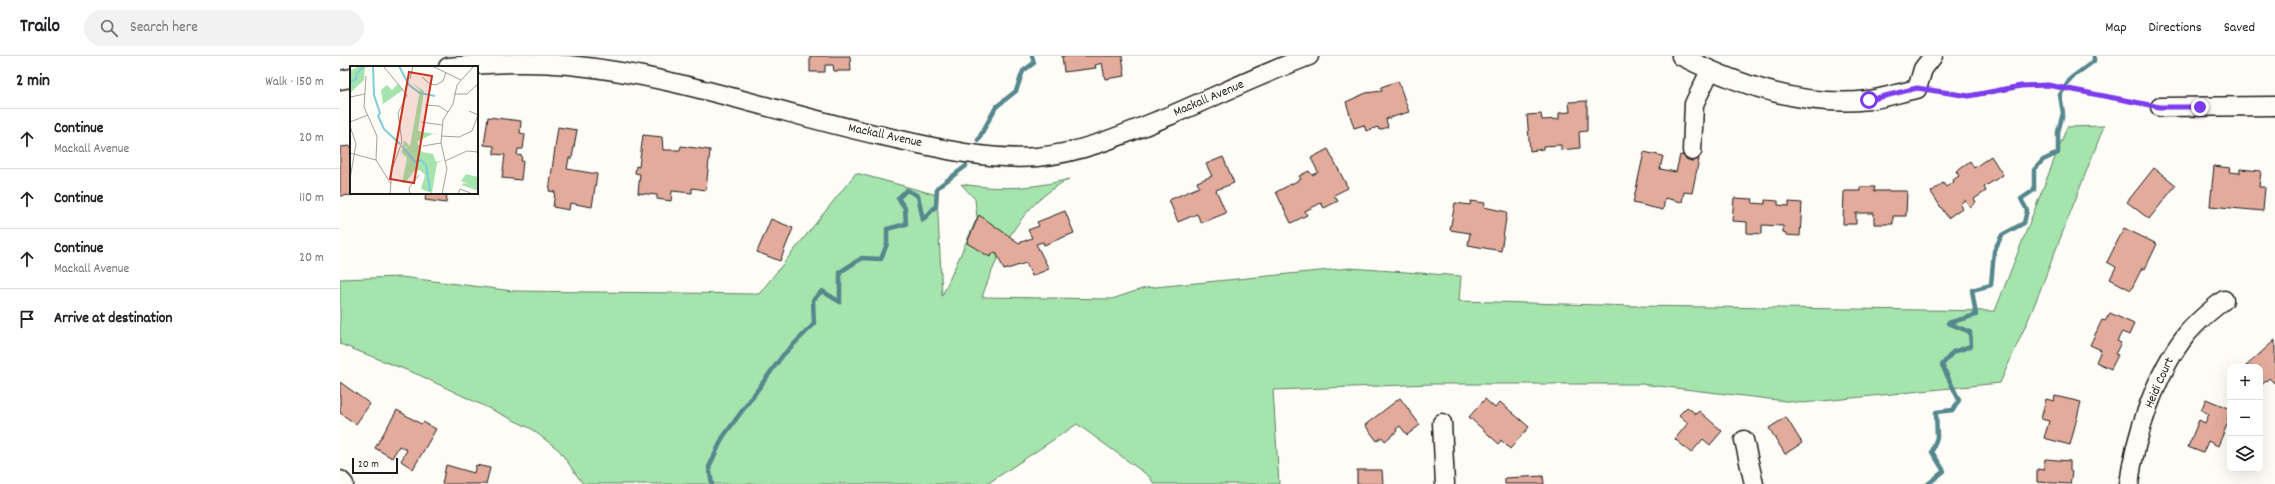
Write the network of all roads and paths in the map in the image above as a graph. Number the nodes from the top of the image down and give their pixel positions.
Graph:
1 (1309, 56) edge
2 (1681, 56) edge
3 (1933, 56) edge
4 (470, 66) edge
5 (1710, 71) junction
6 (350, 78) edge
7 (340, 80) edge
8 (1917, 88) junction
9 (2275, 106) edge
10 (2160, 107) joint
11 (1692, 151) dead end
12 (2224, 300) dead end
13 (1442, 423) dead end
14 (1744, 440) dead end
15 (340, 480) edge
16 (344, 484) edge
17 (1445, 484) edge
18 (1754, 484) edge
19 (2129, 484) edge

1 - 4 street, Mackall Avenue
2 - 5 street
3 - 8 street
5 - 8 street
5 - 11 street
6 - 7 street
8 - 10 path
9 - 10 street
12 - 19 street, Heidi Court
13 - 17 street
14 - 18 street
15 - 16 street

